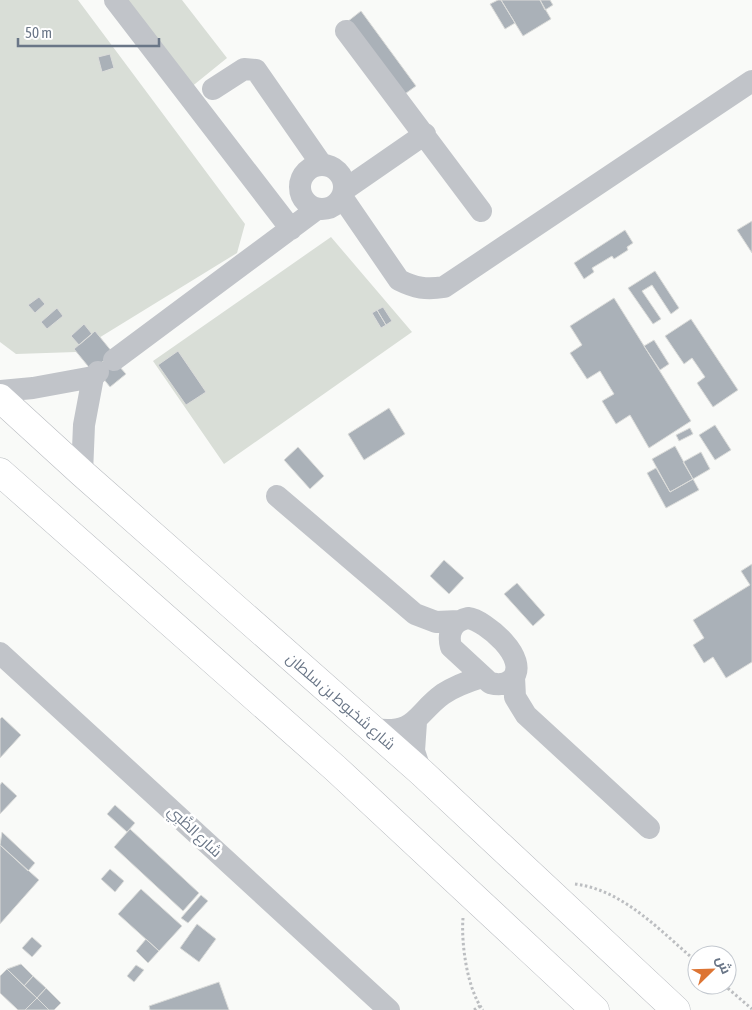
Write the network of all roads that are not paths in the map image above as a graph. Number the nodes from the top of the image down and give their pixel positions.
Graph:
1 (115, 0) edge
2 (346, 31) dead end
3 (752, 81) edge
4 (213, 89) dead end
5 (425, 134) junction
6 (322, 165) junction
7 (343, 194) junction
8 (317, 210) junction
9 (481, 211) dead end
10 (291, 229) junction
11 (102, 370) junction
12 (0, 391) edge
13 (0, 398) edge
14 (0, 472) edge
15 (82, 473) junction
16 (0, 491) edge
17 (277, 496) dead end
18 (29, 499) junction
19 (454, 638) junction
20 (0, 653) edge
21 (514, 676) junction
22 (486, 680) junction
23 (442, 695) junction
24 (416, 722) junction
25 (533, 722) junction
26 (374, 729) junction
27 (421, 772) junction
28 (649, 828) dead end
29 (389, 1010) edge
30 (595, 1010) edge
31 (676, 1010) edge

1 - 10 street
2 - 5 street
3 - 7 street
4 - 6 street
5 - 7 street
5 - 9 street
6 - 7 street
6 - 8 street
7 - 8 street
8 - 10 street
10 - 11 street
11 - 12 street
11 - 15 street
13 - 15 main road, شارع شخبوط بن سلطان
14 - 18 main road
15 - 26 main road, شارع شخبوط بن سلطان
16 - 18 street
17 - 19 street
18 - 30 main road
19 - 21 street
19 - 22 street
19 - 23 street
20 - 29 street, شارع الظَّبِي
21 - 22 street
21 - 25 street
22 - 23 street
22 - 25 street
23 - 24 street
24 - 26 street
24 - 27 street
25 - 28 street
26 - 27 main road, شارع شخبوط بن سلطان
27 - 31 main road, شارع شخبوط بن سلطان

